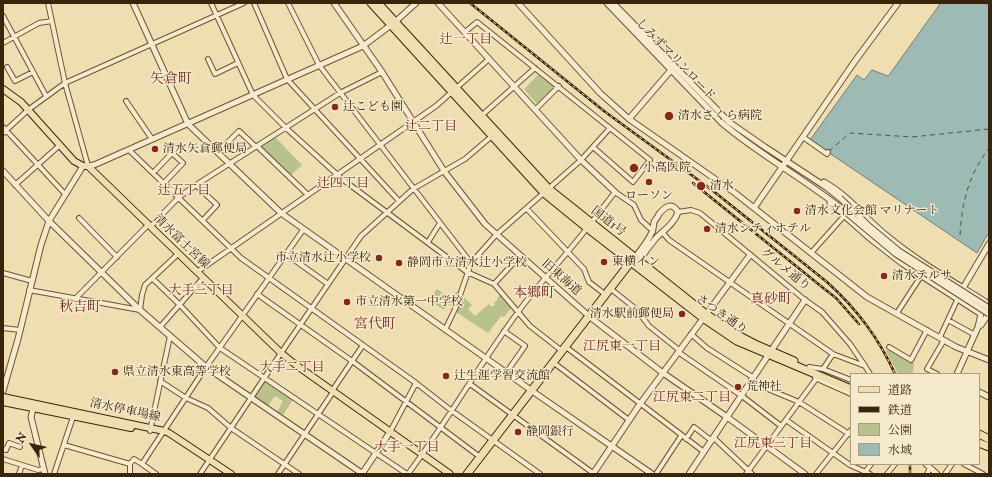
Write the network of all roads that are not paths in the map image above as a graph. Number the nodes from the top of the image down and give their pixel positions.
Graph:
1 (48, 3) edge
2 (133, 3) edge
3 (211, 3) edge
4 (244, 3) edge
5 (254, 3) edge
6 (288, 3) edge
7 (334, 3) edge
8 (371, 3) edge
9 (378, 3) edge
10 (416, 3) edge
11 (438, 3) edge
12 (518, 3) edge
13 (606, 3) edge
14 (613, 3) edge
15 (898, 3) edge
16 (3, 16) edge
17 (217, 16) junction
18 (52, 21) junction
19 (393, 23) junction
20 (465, 32) junction
21 (14, 37) junction
22 (3, 43) edge
23 (152, 45) junction
24 (363, 46) junction
25 (208, 59) dead end
26 (490, 59) junction
27 (238, 63) junction
28 (319, 65) junction
29 (7, 67) dead end
30 (536, 68) junction
31 (671, 70) junction
32 (33, 72) junction
33 (382, 72) junction
34 (287, 79) junction
35 (65, 83) junction
36 (559, 86) junction
37 (515, 87) junction
38 (3, 89) edge
39 (454, 90) junction
40 (340, 93) junction
41 (253, 95) junction
42 (46, 96) junction
43 (126, 101) dead end
44 (315, 109) junction
45 (28, 110) junction
46 (535, 110) junction
47 (481, 116) junction
48 (629, 119) junction
49 (413, 122) junction
50 (188, 124) junction
51 (286, 128) junction
52 (610, 128) junction
53 (4, 130) edge
54 (494, 134) junction
55 (803, 137) junction
56 (152, 139) junction
57 (60, 145) junction
58 (379, 145) junction
59 (257, 147) junction
60 (593, 147) junction
61 (129, 150) junction
62 (218, 152) junction
63 (828, 152) dead end
64 (359, 158) junction
65 (581, 160) junction
66 (786, 161) junction
67 (229, 164) junction
68 (38, 165) junction
69 (86, 166) junction
70 (783, 167) junction
71 (3, 171) edge
72 (444, 171) junction
73 (153, 173) junction
74 (805, 173) junction
75 (336, 174) junction
76 (164, 183) junction
77 (16, 185) junction
78 (196, 185) junction
79 (413, 188) junction
80 (546, 191) junction
81 (615, 192) junction
82 (64, 194) junction
83 (308, 195) junction
84 (178, 197) junction
85 (399, 201) junction
86 (754, 208) junction
87 (527, 209) junction
88 (387, 212) junction
89 (678, 212) junction
90 (281, 213) junction
91 (846, 214) junction
92 (79, 218) dead end
93 (203, 220) junction
94 (49, 221) junction
95 (440, 223) junction
96 (149, 226) junction
97 (589, 226) junction
98 (303, 230) junction
99 (653, 231) junction
100 (663, 233) junction
101 (496, 235) junction
102 (428, 242) junction
103 (989, 244) edge
104 (231, 248) junction
105 (569, 253) junction
106 (811, 253) junction
107 (178, 254) junction
108 (286, 254) junction
109 (750, 255) junction
110 (520, 256) junction
111 (117, 257) junction
112 (345, 259) junction
113 (635, 261) junction
114 (471, 263) junction
115 (928, 266) junction
116 (102, 272) junction
117 (197, 272) junction
118 (467, 272) junction
119 (3, 273) edge
120 (921, 276) junction
121 (545, 277) junction
122 (152, 278) junction
123 (203, 278) junction
124 (269, 278) junction
125 (32, 281) junction
126 (328, 284) junction
127 (494, 284) junction
128 (730, 284) junction
129 (963, 288) junction
130 (30, 290) junction
131 (613, 290) junction
132 (258, 294) junction
133 (606, 295) junction
134 (76, 298) junction
135 (958, 299) junction
136 (805, 300) junction
137 (987, 302) edge
138 (180, 306) junction
139 (311, 308) junction
140 (989, 308) edge
141 (140, 310) junction
142 (518, 312) junction
143 (897, 313) junction
144 (989, 313) edge
145 (242, 316) junction
146 (705, 316) junction
147 (591, 318) junction
148 (948, 320) junction
149 (790, 324) junction
150 (300, 325) junction
151 (160, 327) junction
152 (978, 327) junction
153 (3, 328) edge
154 (20, 330) junction
155 (445, 330) junction
156 (927, 330) junction
157 (504, 331) junction
158 (691, 334) junction
159 (975, 335) junction
160 (170, 336) junction
161 (942, 339) junction
162 (363, 345) junction
163 (889, 347) dead end
164 (220, 348) junction
165 (566, 349) junction
166 (678, 351) junction
167 (967, 352) junction
168 (281, 353) junction
169 (770, 353) junction
170 (833, 354) junction
171 (486, 359) junction
172 (989, 360) edge
173 (352, 361) junction
174 (555, 364) junction
175 (865, 366) junction
176 (206, 367) junction
177 (926, 369) junction
178 (506, 373) junction
179 (663, 373) junction
180 (869, 373) edge
181 (924, 373) edge
182 (935, 373) edge
183 (957, 373) edge
184 (820, 374) junction
185 (264, 378) junction
186 (753, 380) junction
187 (850, 380) edge
188 (160, 381) junction
189 (416, 383) junction
190 (470, 384) junction
191 (850, 385) edge
192 (850, 389) edge
193 (3, 391) edge
194 (332, 391) junction
195 (533, 392) junction
196 (850, 393) edge
197 (742, 396) junction
198 (3, 397) edge
199 (186, 398) junction
200 (251, 398) junction
201 (406, 401) junction
202 (3, 402) edge
203 (799, 402) junction
204 (640, 404) junction
205 (34, 407) junction
206 (452, 411) junction
207 (318, 414) junction
208 (515, 416) junction
209 (73, 417) junction
210 (727, 417) junction
211 (629, 420) junction
212 (786, 420) junction
213 (781, 426) junction
214 (440, 427) junction
215 (231, 428) junction
216 (150, 430) junction
217 (390, 432) junction
218 (850, 432) edge
219 (163, 433) junction
220 (304, 434) junction
221 (980, 435) edge
222 (681, 436) junction
223 (686, 439) junction
224 (713, 439) junction
225 (980, 439) edge
226 (494, 442) junction
227 (64, 445) junction
228 (989, 445) edge
229 (612, 446) junction
230 (766, 446) junction
231 (20, 447) dead end
232 (3, 449) edge
233 (704, 452) junction
234 (376, 453) junction
235 (833, 454) junction
236 (422, 455) junction
237 (480, 457) junction
238 (3, 459) edge
239 (209, 461) junction
240 (130, 464) junction
241 (142, 464) junction
242 (284, 464) junction
243 (22, 465) junction
244 (895, 465) edge
245 (951, 465) edge
246 (966, 465) edge
247 (928, 466) edge
248 (44, 472) edge
249 (747, 472) edge
250 (868, 473) edge
251 (19, 474) edge
252 (54, 474) edge
253 (130, 474) edge
254 (156, 474) edge
255 (200, 474) edge
256 (224, 474) edge
257 (231, 474) edge
258 (278, 474) edge
259 (299, 474) edge
260 (362, 474) edge
261 (408, 474) edge
262 (450, 474) edge
263 (467, 474) edge
264 (472, 474) edge
265 (540, 474) edge
266 (593, 474) edge
267 (652, 474) edge
268 (656, 474) edge
269 (689, 474) edge
270 (752, 474) edge
271 (805, 474) edge
272 (816, 474) edge
273 (887, 474) edge
274 (927, 474) edge
275 (937, 474) edge
276 (945, 474) edge
277 (983, 474) edge

1 - 18 street
2 - 23 street
3 - 17 street
4 - 17 street
5 - 34 street
6 - 28 street
7 - 24 street, 旧東海道
8 - 19 highway, 国道1号
9 - 19 highway, 国道1号
10 - 19 street
11 - 20 street
12 - 48 street
13 - 31 street, しみずマリンロード
14 - 66 street, しみずマリンロード
15 - 55 street
16 - 21 street
17 - 23 street
17 - 27 street
18 - 21 street
18 - 35 street
19 - 24 street
19 - 39 highway, 国道1号
20 - 26 street
20 - 30 street
21 - 22 street
21 - 32 street
23 - 35 street
23 - 50 street
24 - 28 street
24 - 33 street, 旧東海道
25 - 27 street
26 - 37 street
26 - 39 street
27 - 41 street
28 - 34 street
28 - 40 street
29 - 32 street
30 - 36 street
30 - 37 street
31 - 48 street
31 - 70 street, しみずマリンロード
32 - 42 street
33 - 40 street
33 - 49 street, 旧東海道
34 - 41 street
34 - 44 street
35 - 42 street
35 - 69 street
36 - 46 street
36 - 52 street
37 - 46 street
37 - 47 street
38 - 45 main road, 清水富士宮線
39 - 47 highway, 国道1号
39 - 49 street
39 - 54 highway, 国道1号
40 - 44 street
40 - 58 street
41 - 50 street
41 - 51 street
42 - 45 street
43 - 56 street
44 - 51 street
44 - 64 street
45 - 53 street
45 - 57 main road, 清水富士宮線
46 - 65 street
47 - 54 highway, 国道1号
48 - 86 street
49 - 58 street
49 - 72 street, 旧東海道
50 - 56 street
50 - 62 street
51 - 59 street
51 - 75 street
52 - 60 street
52 - 60 street
53 - 68 street
54 - 72 street
54 - 80 highway, 国道1号
55 - 63 street
55 - 66 street
56 - 61 street
57 - 68 street
57 - 69 main road, 清水富士宮線
58 - 64 street
58 - 79 street
59 - 62 street
59 - 67 street
59 - 83 street
60 - 65 street
61 - 69 street
61 - 73 street
62 - 67 street
64 - 75 street
64 - 85 street
65 - 80 street
65 - 81 street
66 - 70 street
66 - 74 street, しみずマリンロード
67 - 78 street
67 - 90 street
68 - 77 street
68 - 82 street
69 - 82 street
69 - 96 main road, 清水富士宮線
70 - 86 street
70 - 91 street, しみずマリンロード
71 - 77 street
72 - 79 street
72 - 101 street, 旧東海道
73 - 76 street
73 - 76 street
74 - 115 street
74 - 140 street, しみずマリンロード, bridge
75 - 83 street
75 - 88 street
76 - 84 street
77 - 94 street
78 - 84 street
78 - 93 street
79 - 85 street
79 - 95 street
80 - 87 street
80 - 97 highway, 国道1号
81 - 97 street
81 - 99 street
82 - 94 street
83 - 90 street
84 - 93 street
84 - 96 street
85 - 88 street
86 - 106 street
87 - 101 street
87 - 105 street
88 - 102 street
88 - 112 street
89 - 99 street
89 - 100 street
89 - 109 street, グルメ通り
90 - 98 street
90 - 104 street
91 - 106 street
91 - 120 street
91 - 144 street, bridge
92 - 111 street
93 - 104 street
94 - 116 street
94 - 125 street
95 - 102 street
95 - 114 street
96 - 107 main road, 清水富士宮線
96 - 111 street
97 - 105 street
97 - 113 highway, 国道1号
98 - 108 street
98 - 112 street
99 - 113 street
100 - 113 street
100 - 128 street
101 - 110 street, 旧東海道
101 - 114 street
102 - 118 street
103 - 129 street
104 - 117 street
104 - 124 street
105 - 121 street
105 - 133 street
106 - 143 street
107 - 117 main road, 清水富士宮線
107 - 122 street
108 - 124 street
108 - 126 street
109 - 128 street
109 - 136 street, グルメ通り
110 - 121 street, 旧東海道
110 - 127 street
111 - 116 street
112 - 126 street
112 - 155 street
113 - 131 highway
113 - 146 highway, さつき通り
114 - 118 street
115 - 120 street
115 - 129 street
116 - 134 street
116 - 141 street
117 - 123 main road, 清水富士宮線
118 - 127 street
118 - 155 street
119 - 125 street
120 - 135 street
120 - 143 street
121 - 142 street
121 - 147 street, 旧東海道
122 - 138 street
122 - 141 street
123 - 138 street
123 - 145 main road, 清水富士宮線
124 - 132 street
124 - 139 street
125 - 130 street
126 - 139 street
127 - 142 street
128 - 146 street
128 - 149 street
129 - 135 street
129 - 137 street
130 - 134 street
130 - 154 street
131 - 133 highway
131 - 147 highway
131 - 166 street
132 - 145 street
132 - 150 street
133 - 147 highway
134 - 141 street
135 - 148 street
135 - 152 street
136 - 149 street
136 - 175 street, グルメ通り
138 - 151 street
138 - 164 street
139 - 150 street
139 - 162 street
141 - 151 street
142 - 157 street
142 - 165 street
143 - 156 street
144 - 152 street
145 - 164 street
145 - 168 main road, 清水富士宮線
146 - 158 street
146 - 169 highway, さつき通り
147 - 165 highway
147 - 179 street, 旧東海道
148 - 159 street
148 - 161 street
149 - 169 street
149 - 170 street
150 - 168 street
150 - 173 street
151 - 160 street
152 - 159 street
153 - 154 street
154 - 193 street
155 - 171 street
156 - 161 street
156 - 163 street
157 - 171 street
157 - 178 street
158 - 166 street
158 - 186 street
159 - 167 street
160 - 176 street
160 - 188 street
161 - 167 street
161 - 177 street
162 - 173 street
162 - 189 street
164 - 176 street
164 - 185 street
165 - 174 highway
165 - 204 street
166 - 179 street
166 - 197 street
167 - 172 street
167 - 183 street
168 - 185 street
168 - 194 main road, 清水富士宮線
169 - 184 highway, さつき通り
169 - 186 street
170 - 175 street
170 - 184 street
171 - 178 street
171 - 190 street
173 - 194 street
173 - 201 street
174 - 195 highway
174 - 211 street
175 - 180 street, グルメ通り
176 - 199 street
176 - 200 street
177 - 181 street
177 - 182 street
178 - 195 street
179 - 204 street
179 - 210 street, 旧東海道
184 - 187 street
184 - 191 highway, さつき通り
184 - 192 highway, さつき通り
184 - 196 street
184 - 203 street
185 - 200 street
185 - 207 street
186 - 197 street
186 - 203 street
188 - 199 street
188 - 216 street
189 - 201 street
189 - 206 street
190 - 206 street
190 - 208 street
194 - 207 street
194 - 217 main road, 清水富士宮線
195 - 208 highway
195 - 229 street
197 - 210 street
197 - 213 street
198 - 205 main road, 清水停車場線
199 - 215 street
199 - 219 street
200 - 215 street
200 - 220 street
201 - 214 street
201 - 217 street
202 - 205 main road, 清水停車場線
203 - 212 street
203 - 218 street
204 - 211 street
204 - 222 street
205 - 209 main road, 清水停車場線
205 - 216 main road, 清水停車場線
205 - 248 street
206 - 214 street
206 - 226 street
207 - 220 street
207 - 234 street
208 - 226 highway
208 - 266 street
209 - 216 main road, 清水停車場線
209 - 227 street
210 - 224 street
210 - 230 street, 旧東海道
211 - 229 street
212 - 213 street
212 - 235 street
213 - 230 street
214 - 236 street
214 - 237 street
215 - 239 street
215 - 242 street
216 - 219 main road, 清水停車場線
217 - 234 street
217 - 236 main road, 清水富士宮線
218 - 235 street
219 - 239 main road, 清水停車場線
219 - 241 street
220 - 242 street
220 - 260 street
221 - 228 highway
222 - 223 street
222 - 268 street
223 - 224 street
223 - 233 street
224 - 233 street
224 - 249 street
225 - 228 highway
226 - 237 highway
226 - 264 highway
226 - 265 street
227 - 240 street
227 - 252 street
229 - 266 street
229 - 267 street
230 - 249 street
230 - 271 street, 旧東海道
231 - 232 street
233 - 269 street
234 - 260 street
234 - 261 street
235 - 250 street
235 - 272 street
236 - 261 street
236 - 262 main road, 清水富士宮線
237 - 263 highway
238 - 243 street
239 - 255 street
239 - 256 main road, 清水停車場線
239 - 257 main road, 清水停車場線
240 - 241 street
240 - 253 street
241 - 254 street
242 - 258 street
242 - 259 street
243 - 248 street
243 - 251 street
244 - 273 street
245 - 276 street
246 - 277 street
247 - 274 street
247 - 275 street
249 - 270 street

